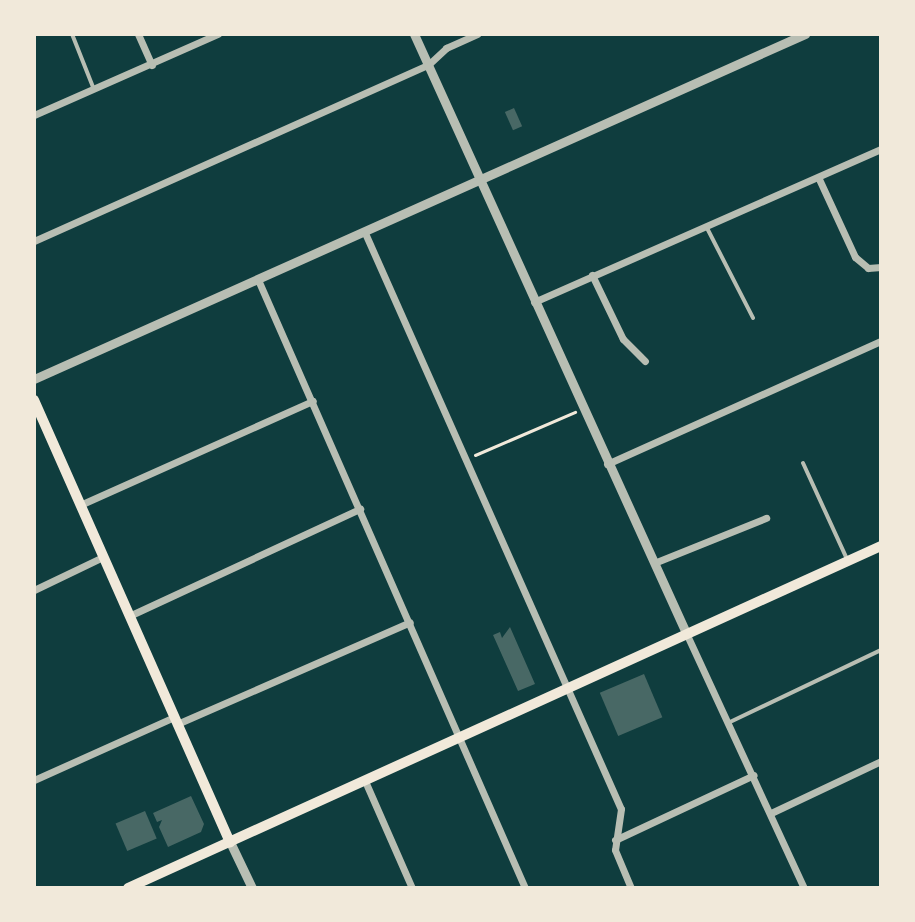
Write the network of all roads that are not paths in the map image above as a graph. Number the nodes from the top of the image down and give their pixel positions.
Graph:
1 (72, 34) edge
2 (138, 34) edge
3 (218, 34) edge
4 (414, 34) edge
5 (477, 34) edge
6 (805, 34) edge
7 (152, 65) junction
8 (428, 65) junction
9 (94, 89) junction
10 (34, 115) edge
11 (881, 149) edge
12 (819, 179) junction
13 (479, 180) junction
14 (707, 227) junction
15 (365, 233) junction
16 (34, 241) edge
17 (881, 267) edge
18 (592, 275) junction
19 (259, 282) junction
20 (534, 302) junction
21 (753, 318) dead end
22 (881, 341) edge
23 (645, 361) dead end
24 (34, 379) edge
25 (34, 400) edge
26 (313, 401) junction
27 (803, 463) dead end
28 (607, 464) junction
29 (80, 505) junction
30 (360, 509) junction
31 (766, 518) dead end
32 (881, 546) edge
33 (103, 557) junction
34 (848, 561) junction
35 (654, 563) junction
36 (34, 590) edge
37 (129, 616) junction
38 (410, 622) junction
39 (687, 635) junction
40 (881, 650) edge
41 (567, 689) junction
42 (175, 720) junction
43 (730, 722) junction
44 (458, 740) junction
45 (881, 761) edge
46 (754, 775) junction
47 (34, 780) edge
48 (365, 781) junction
49 (771, 813) junction
50 (615, 840) junction
51 (230, 842) junction
52 (128, 888) edge
53 (252, 888) edge
54 (412, 888) edge
55 (525, 888) edge
56 (631, 888) edge
57 (804, 888) edge

1 - 9 lane
2 - 7 street
3 - 7 street
4 - 8 street
5 - 8 street
6 - 13 street
7 - 9 street
8 - 13 street
8 - 16 street
9 - 10 street
11 - 12 street
12 - 14 street
12 - 17 street
13 - 15 street
13 - 20 street
14 - 18 street
14 - 21 lane
15 - 19 street
15 - 41 street
18 - 20 street
18 - 23 street
19 - 24 street
19 - 26 street
20 - 28 street
22 - 28 street
25 - 29 main road
26 - 29 street
26 - 30 street
27 - 34 lane
28 - 35 street
29 - 33 main road
30 - 37 street
30 - 38 street
31 - 35 street
32 - 34 main road
33 - 36 street
33 - 37 main road
34 - 39 main road
35 - 39 street
37 - 42 main road
38 - 42 street
38 - 44 street
39 - 41 main road
39 - 43 street
40 - 43 lane
41 - 44 main road
41 - 50 street
42 - 47 street
42 - 51 main road
43 - 46 street
44 - 48 main road
44 - 55 street
45 - 49 street
46 - 49 street
46 - 50 street
48 - 51 main road
48 - 54 street
49 - 57 street
50 - 56 street
51 - 52 main road
51 - 53 street

